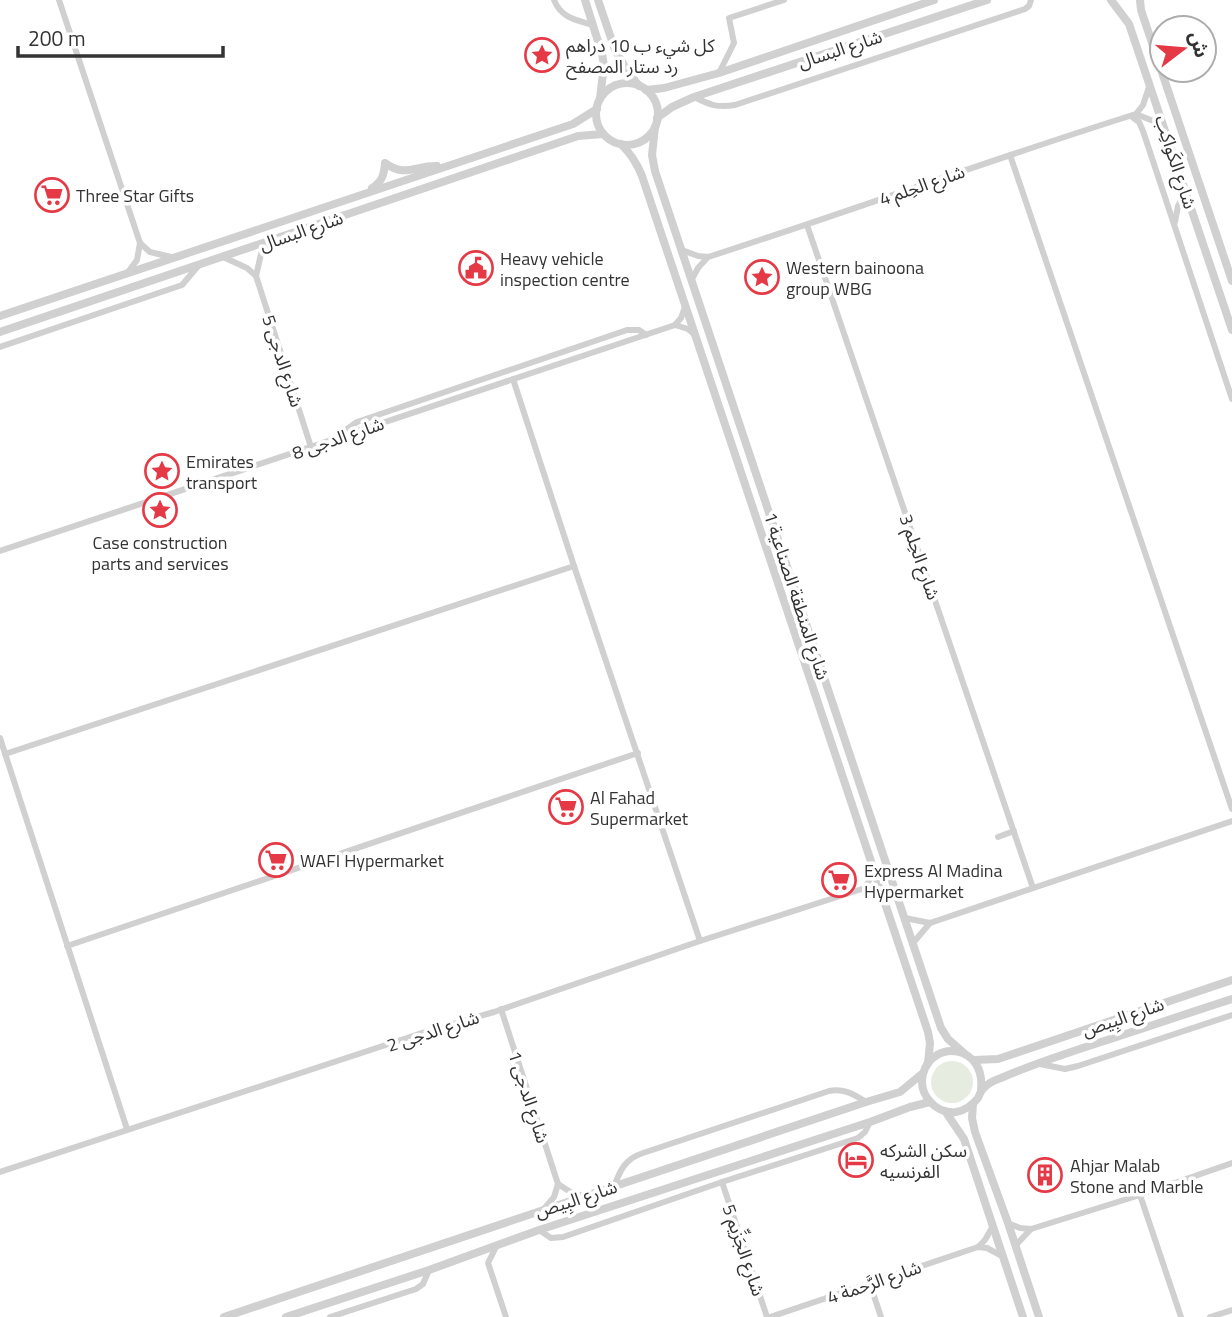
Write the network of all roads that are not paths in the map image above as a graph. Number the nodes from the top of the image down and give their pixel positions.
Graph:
1 (59, 0) edge
2 (554, 0) edge
3 (585, 0) edge
4 (598, 0) edge
5 (784, 0) edge
6 (934, 0) edge
7 (988, 0) edge
8 (1031, 0) edge
9 (1111, 0) edge
10 (1140, 0) edge
11 (593, 25) junction
12 (719, 72) junction
13 (1148, 78) edge
14 (1150, 84) joint
15 (642, 88) junction
16 (694, 97) junction
17 (598, 105) junction
18 (1133, 115) junction
19 (656, 123) junction
20 (1164, 126) junction
21 (603, 134) junction
22 (621, 144) junction
23 (1010, 155) junction
24 (443, 166) junction
25 (365, 192) junction
26 (1186, 192) junction
27 (1174, 224) junction
28 (807, 225) junction
29 (269, 242) junction
30 (140, 243) junction
31 (682, 250) junction
32 (171, 257) junction
33 (223, 257) junction
34 (708, 257) junction
35 (199, 265) junction
36 (128, 272) junction
37 (256, 276) junction
38 (692, 279) junction
39 (1232, 281) edge
40 (685, 304) junction
41 (0, 316) edge
42 (675, 325) junction
43 (1232, 330) edge
44 (0, 332) edge
45 (646, 335) junction
46 (696, 335) junction
47 (0, 346) edge
48 (513, 379) junction
49 (1232, 399) edge
50 (342, 436) junction
51 (311, 447) junction
52 (0, 551) edge
53 (574, 566) junction
54 (0, 738) edge
55 (638, 753) junction
56 (5, 754) junction
57 (1232, 809) edge
58 (1232, 821) edge
59 (1014, 831) junction
60 (998, 837) dead end
61 (872, 865) junction
62 (865, 888) junction
63 (1033, 888) junction
64 (882, 895) junction
65 (905, 918) junction
66 (930, 923) junction
67 (700, 941) junction
68 (913, 943) junction
69 (67, 946) junction
70 (1232, 980) edge
71 (1232, 999) edge
72 (501, 1009) junction
73 (1232, 1015) edge
74 (965, 1054) junction
75 (974, 1060) junction
76 (928, 1063) junction
77 (1038, 1063) junction
78 (923, 1073) junction
79 (981, 1090) junction
80 (866, 1102) junction
81 (930, 1102) junction
82 (973, 1104) junction
83 (944, 1111) junction
84 (870, 1122) junction
85 (127, 1129) junction
86 (1232, 1163) edge
87 (0, 1172) edge
88 (722, 1182) junction
89 (558, 1184) junction
90 (614, 1187) junction
91 (1140, 1195) junction
92 (588, 1196) junction
93 (541, 1211) junction
94 (1008, 1223) junction
95 (993, 1226) junction
96 (1031, 1229) junction
97 (539, 1230) junction
98 (1015, 1246) junction
99 (496, 1247) junction
100 (978, 1247) junction
101 (468, 1256) junction
102 (1002, 1256) junction
103 (488, 1263) junction
104 (429, 1270) junction
105 (870, 1283) junction
106 (1232, 1310) edge
107 (224, 1317) edge
108 (286, 1317) edge
109 (330, 1317) edge
110 (506, 1317) edge
111 (768, 1317) edge
112 (881, 1317) edge
113 (1023, 1317) edge
114 (1039, 1317) edge
115 (1181, 1317) edge
116 (1210, 1317) edge

1 - 30 street
2 - 11 street
3 - 11 street
4 - 15 street
5 - 12 street
6 - 12 street, شارع البسال
7 - 16 street, شارع البسال
8 - 16 street
9 - 13 street, شارع الكَواكِب
10 - 39 street, شارع الكَواكِب
11 - 17 street
12 - 15 street, شارع البسال
14 - 18 street
14 - 20 street, شارع الكَواكِب
15 - 17 street
15 - 19 street
16 - 19 street, شارع البسال
17 - 21 street
17 - 24 street, شارع البسال
18 - 20 street
18 - 23 street, شارع الحِلم 4
18 - 27 street
19 - 22 street
19 - 31 street, شارع المنطقة الصناعية 1
20 - 26 street, شارع الكَواكِب
21 - 22 street
21 - 29 street, شارع البسال
22 - 40 street, شارع المنطقة الصناعية 1
23 - 28 street, شارع الحِلم 4
23 - 57 street
24 - 25 street, شارع البسال
24 - 25 street
25 - 32 street, شارع البسال
26 - 27 street
26 - 43 street, شارع الكَواكِب
27 - 49 street
28 - 34 street, شارع الحِلم 4
28 - 59 street, شارع الحِلم 3
29 - 33 street, شارع البسال
29 - 37 street
30 - 32 street
30 - 36 street
31 - 34 street
31 - 38 street, شارع المنطقة الصناعية 1
32 - 36 street, شارع البسال
33 - 35 street, شارع البسال
33 - 37 street
34 - 38 street
35 - 44 street, شارع البسال
35 - 47 street
36 - 41 street, شارع البسال
37 - 51 street, شارع الدجى 5
38 - 65 street, شارع المنطقة الصناعية 1
40 - 42 street
40 - 46 street, شارع المنطقة الصناعية 1
42 - 45 street, شارع الدجى 8
42 - 46 street
45 - 48 street, شارع الدجى 8
45 - 50 street
46 - 61 street, شارع المنطقة الصناعية 1
48 - 50 street, شارع الدجى 8
48 - 53 street
50 - 51 street, شارع الدجى 8
51 - 52 street, شارع الدجى 8
53 - 55 street
53 - 56 street
54 - 56 street
55 - 67 street
55 - 69 street
56 - 69 street
58 - 63 street
59 - 60 street
59 - 63 street, شارع الحِلم 3
61 - 62 street
61 - 64 street, شارع المنطقة الصناعية 1
62 - 64 street
62 - 67 street, شارع الدجى 2
63 - 66 street
64 - 76 street, شارع المنطقة الصناعية 1
65 - 66 street
65 - 68 street, شارع المنطقة الصناعية 1
66 - 68 street
67 - 72 street, شارع الدجى 2
68 - 74 street, شارع المنطقة الصناعية 1
69 - 85 street
70 - 75 street, شارع البِيص
71 - 77 street, شارع البِيص
72 - 85 street, شارع الدجى 2
72 - 89 street, شارع الدجى 1
73 - 77 street
74 - 75 street
74 - 76 street
75 - 79 street
76 - 78 street
77 - 79 street, شارع البِيص
78 - 80 street, شارع البِيص
78 - 81 street
79 - 82 street
80 - 90 street, شارع البِيص
80 - 90 street
81 - 83 street
81 - 84 street, شارع البِيص
82 - 83 street
82 - 94 street
83 - 95 street
84 - 88 street
84 - 97 street, شارع البِيص
85 - 87 street, شارع الدجى 2
86 - 91 street
88 - 97 street
88 - 111 street, شارع الجَزِّيم 5
89 - 92 street
89 - 93 street
90 - 92 street, شارع البِيص
91 - 96 street
91 - 115 street
92 - 93 street, شارع البِيص
93 - 107 street, شارع البِيص
94 - 96 street
94 - 98 street
95 - 100 street
95 - 102 street
96 - 98 street
97 - 99 street, شارع البِيص
98 - 114 street
99 - 101 street, شارع البِيص
99 - 103 street
100 - 102 street
100 - 105 street, شارع الرَّحمة 4
101 - 103 street
101 - 104 street, شارع البِيص
102 - 113 street
103 - 110 street
104 - 108 street, شارع البِيص
104 - 109 street
105 - 111 street, شارع الرَّحمة 4
105 - 112 street
106 - 116 street

